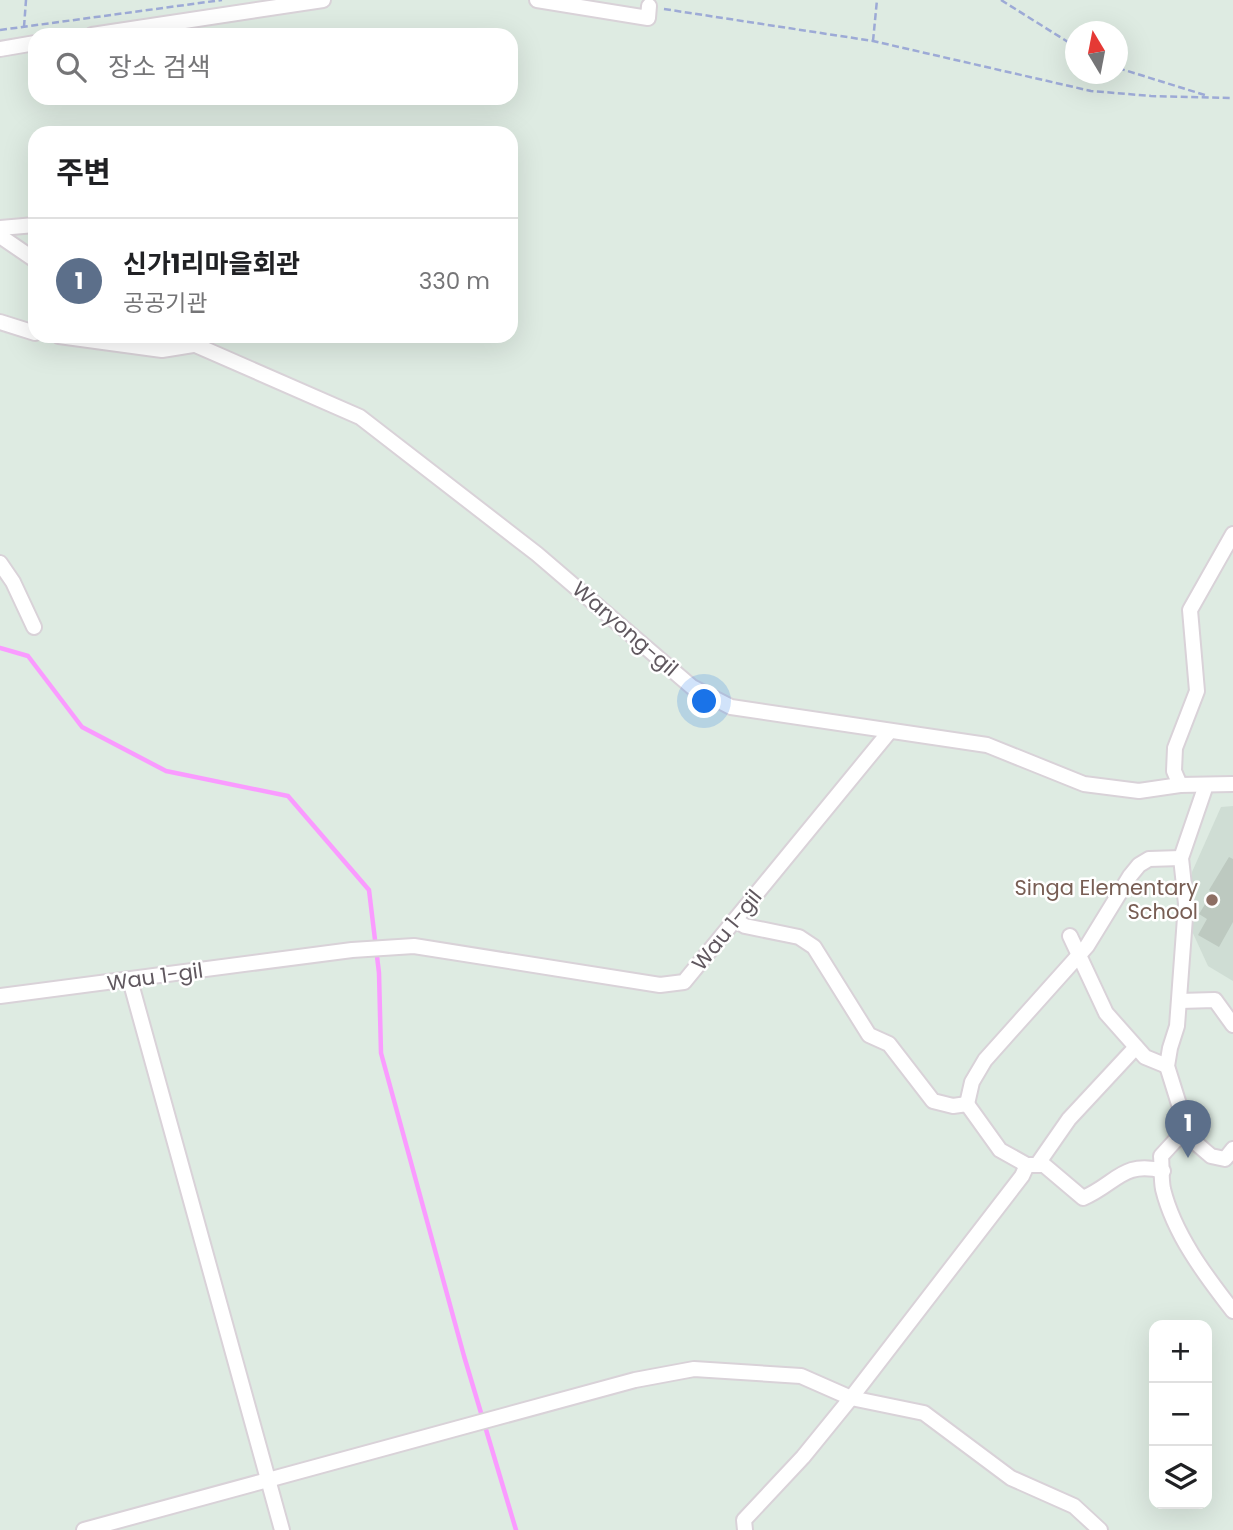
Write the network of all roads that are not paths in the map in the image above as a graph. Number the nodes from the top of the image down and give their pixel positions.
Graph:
1 (323, 0) edge
2 (537, 0) edge
3 (259, 5) edge
4 (649, 6) road end
5 (131, 28) edge
6 (28, 44) edge
7 (0, 49) edge
8 (28, 226) edge
9 (0, 228) edge
10 (0, 236) edge
11 (28, 255) edge
12 (0, 321) edge
13 (28, 331) edge
14 (110, 343) edge
15 (190, 343) edge
16 (194, 345) junction
17 (1233, 534) edge
18 (0, 563) edge
19 (34, 627) dead end
20 (890, 731) junction
21 (1180, 785) junction
22 (1206, 785) junction
23 (1233, 785) edge
24 (1181, 858) junction
25 (735, 920) junction
26 (1070, 936) dead end
27 (1079, 956) junction
28 (130, 980) junction
29 (0, 996) edge
30 (1179, 1001) junction
31 (1233, 1025) edge
32 (1136, 1047) junction
33 (1167, 1066) junction
34 (967, 1104) junction
35 (1183, 1132) junction
36 (1233, 1149) edge
37 (1032, 1165) junction
38 (1163, 1171) junction
39 (1232, 1306) edge
40 (850, 1398) junction
41 (269, 1480) junction
42 (84, 1530) edge
43 (282, 1530) edge
44 (745, 1530) edge
45 (1100, 1530) edge

1 - 3 street
2 - 4 street
3 - 5 street
6 - 7 street
8 - 9 street
10 - 11 street
12 - 13 street
14 - 16 street
15 - 16 street, Waryong-gil
16 - 20 street, Waryong-gil
17 - 21 street
18 - 19 street
20 - 21 street, Waryong-gil
20 - 25 street, Wau 1-gil
21 - 22 street, Waryong-gil
22 - 23 street, Waryong-gil
22 - 24 street
24 - 27 street
24 - 30 street
25 - 28 street, Wau 1-gil
25 - 34 street
26 - 27 street
27 - 32 street
27 - 34 street
28 - 29 street, Wau 1-gil
28 - 41 street
30 - 31 street
30 - 33 street
32 - 33 street
32 - 37 street
33 - 35 street
34 - 37 street
35 - 36 street
35 - 38 street
37 - 38 street
37 - 40 street
38 - 39 street
40 - 41 street
40 - 44 street
40 - 45 street
41 - 42 street
41 - 43 street

